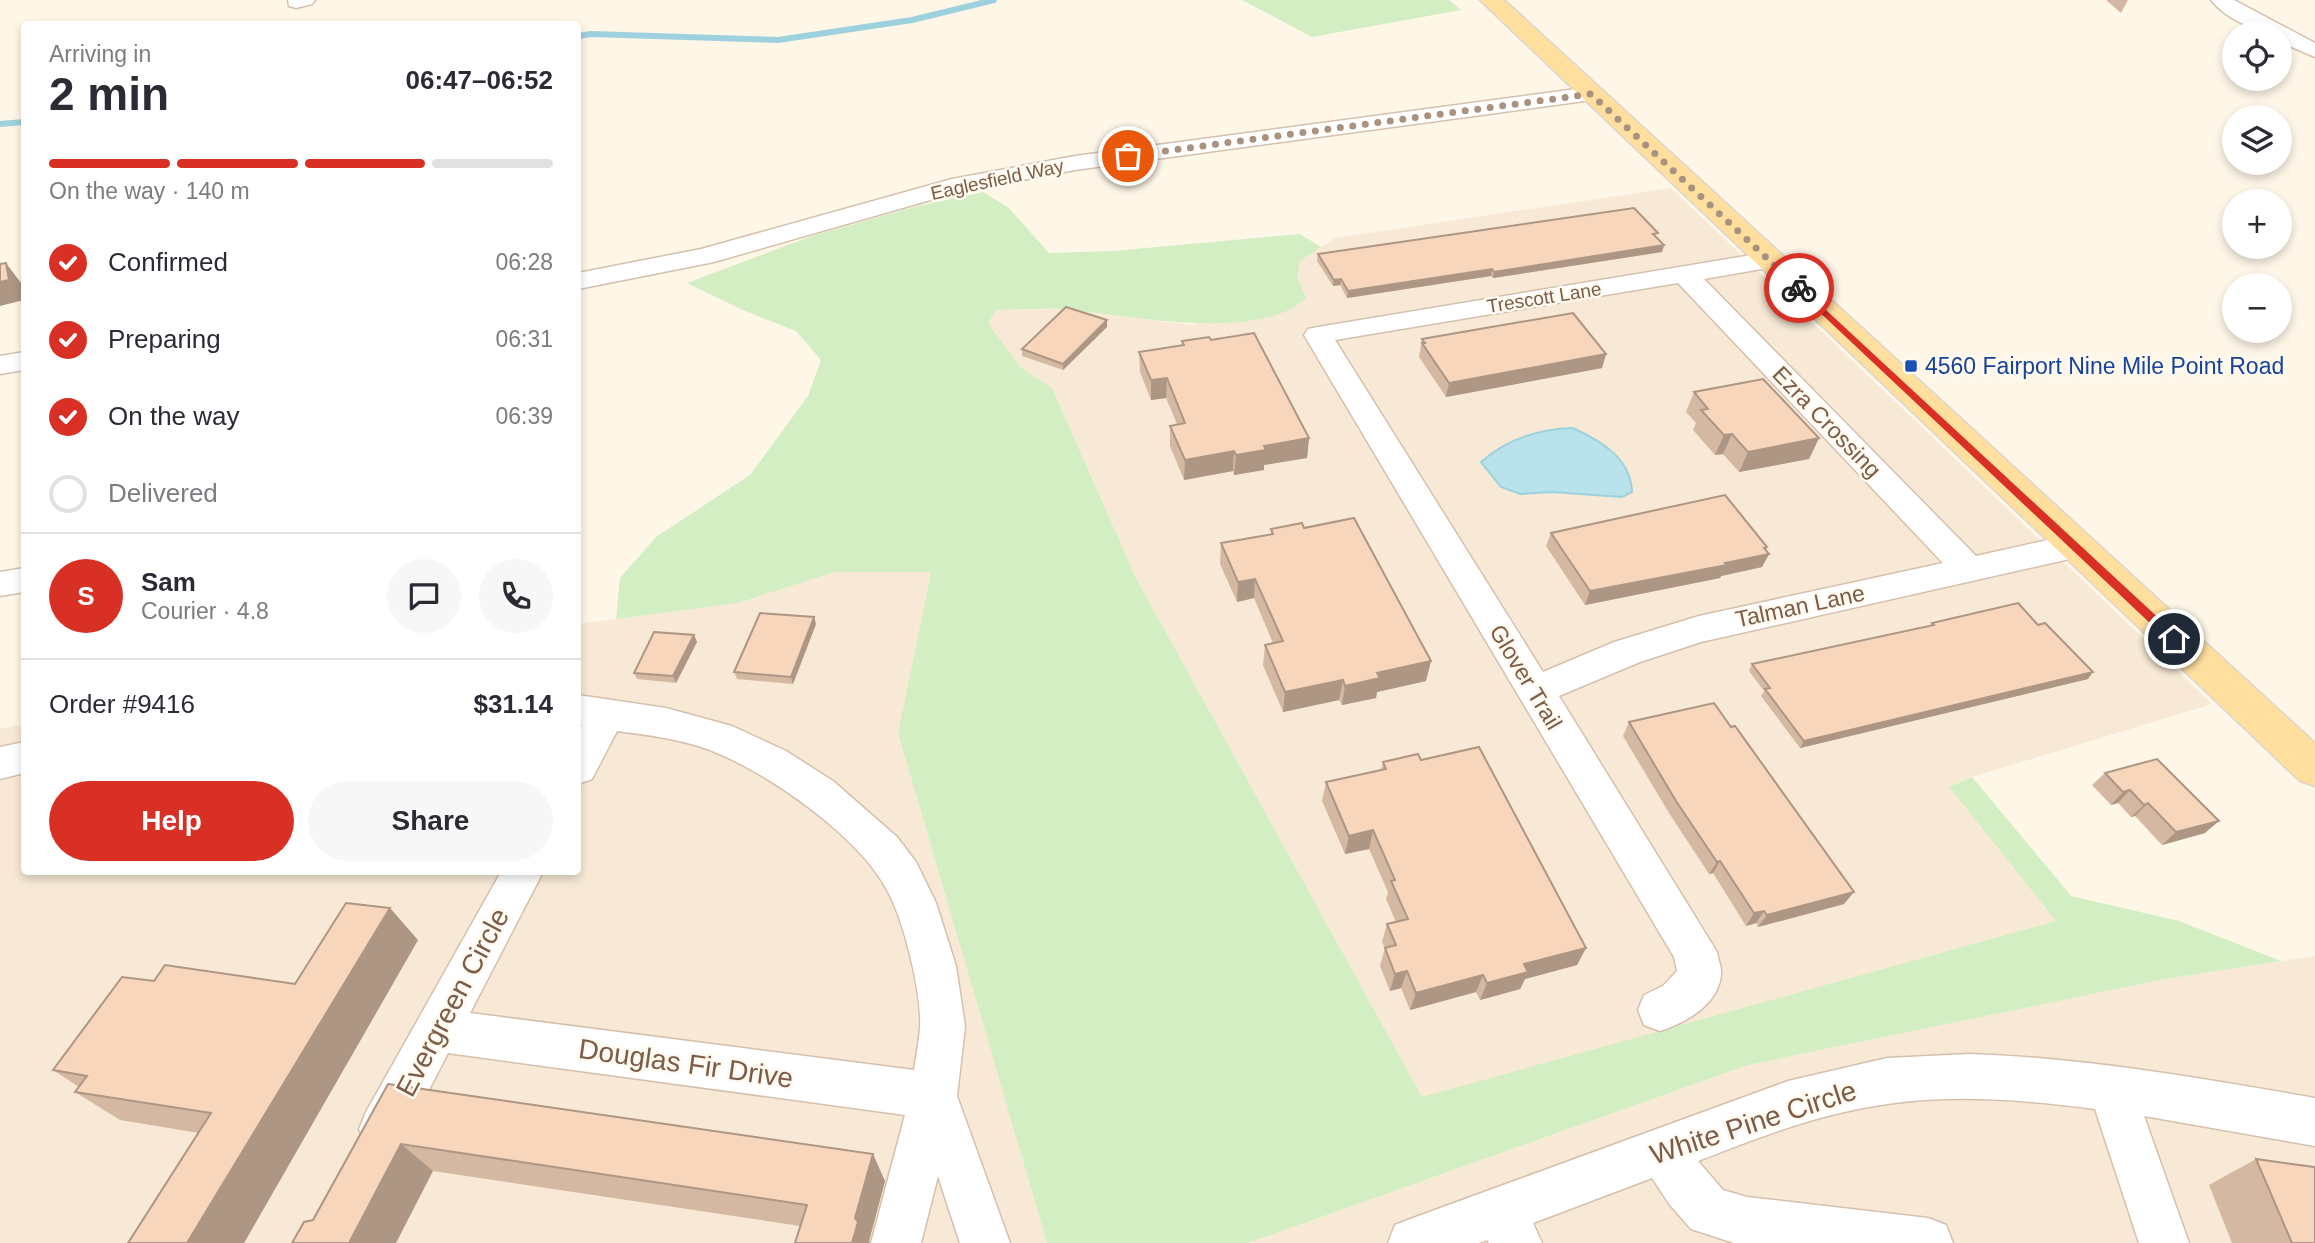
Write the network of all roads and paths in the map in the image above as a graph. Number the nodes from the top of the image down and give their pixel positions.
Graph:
1 (1491, 0) edge
2 (2221, 0) edge
3 (2255, 21) edge
4 (2292, 40) edge
5 (2315, 51) edge
6 (1591, 94) junction
7 (1770, 260) junction
8 (1684, 274) junction
9 (581, 280) edge
10 (1318, 335) joint
11 (21, 362) edge
12 (0, 365) edge
13 (2074, 546) junction
14 (1969, 569) junction
15 (21, 580) edge
16 (0, 584) edge
17 (1534, 691) junction
18 (592, 712) edge
19 (581, 756) edge
20 (21, 758) edge
21 (0, 762) edge
22 (2315, 769) edge
23 (520, 875) edge
24 (1660, 1010) dead end
25 (437, 1030) junction
26 (2111, 1087) junction
27 (934, 1096) junction
28 (2315, 1122) edge
29 (1662, 1150) junction
30 (366, 1160) edge
31 (1508, 1227) edge
32 (896, 1243) edge
33 (985, 1243) edge
34 (1413, 1243) edge
35 (1928, 1243) edge
36 (2164, 1243) edge

1 - 6 main road
2 - 3 street
4 - 5 street
6 - 7 main road
6 - 9 street, Eaglesfield Way
7 - 8 street, Trescott Lane
7 - 13 main road
8 - 10 street, Trescott Lane
8 - 14 street, Ezra Crossing
10 - 17 street, Glover Trail
11 - 12 street
13 - 14 street, Talman Lane
13 - 22 main road
14 - 17 street, Talman Lane
15 - 16 street
17 - 24 street, Glover Trail
18 - 19 street
18 - 27 street
20 - 21 street
23 - 25 street, Evergreen Circle
25 - 27 street, Douglas Fir Drive
25 - 30 street, Evergreen Circle
26 - 28 street, White Pine Circle
26 - 29 street, White Pine Circle
26 - 36 street
27 - 32 street
27 - 33 street
29 - 31 street, White Pine Circle
29 - 35 street
31 - 34 street, White Pine Circle

